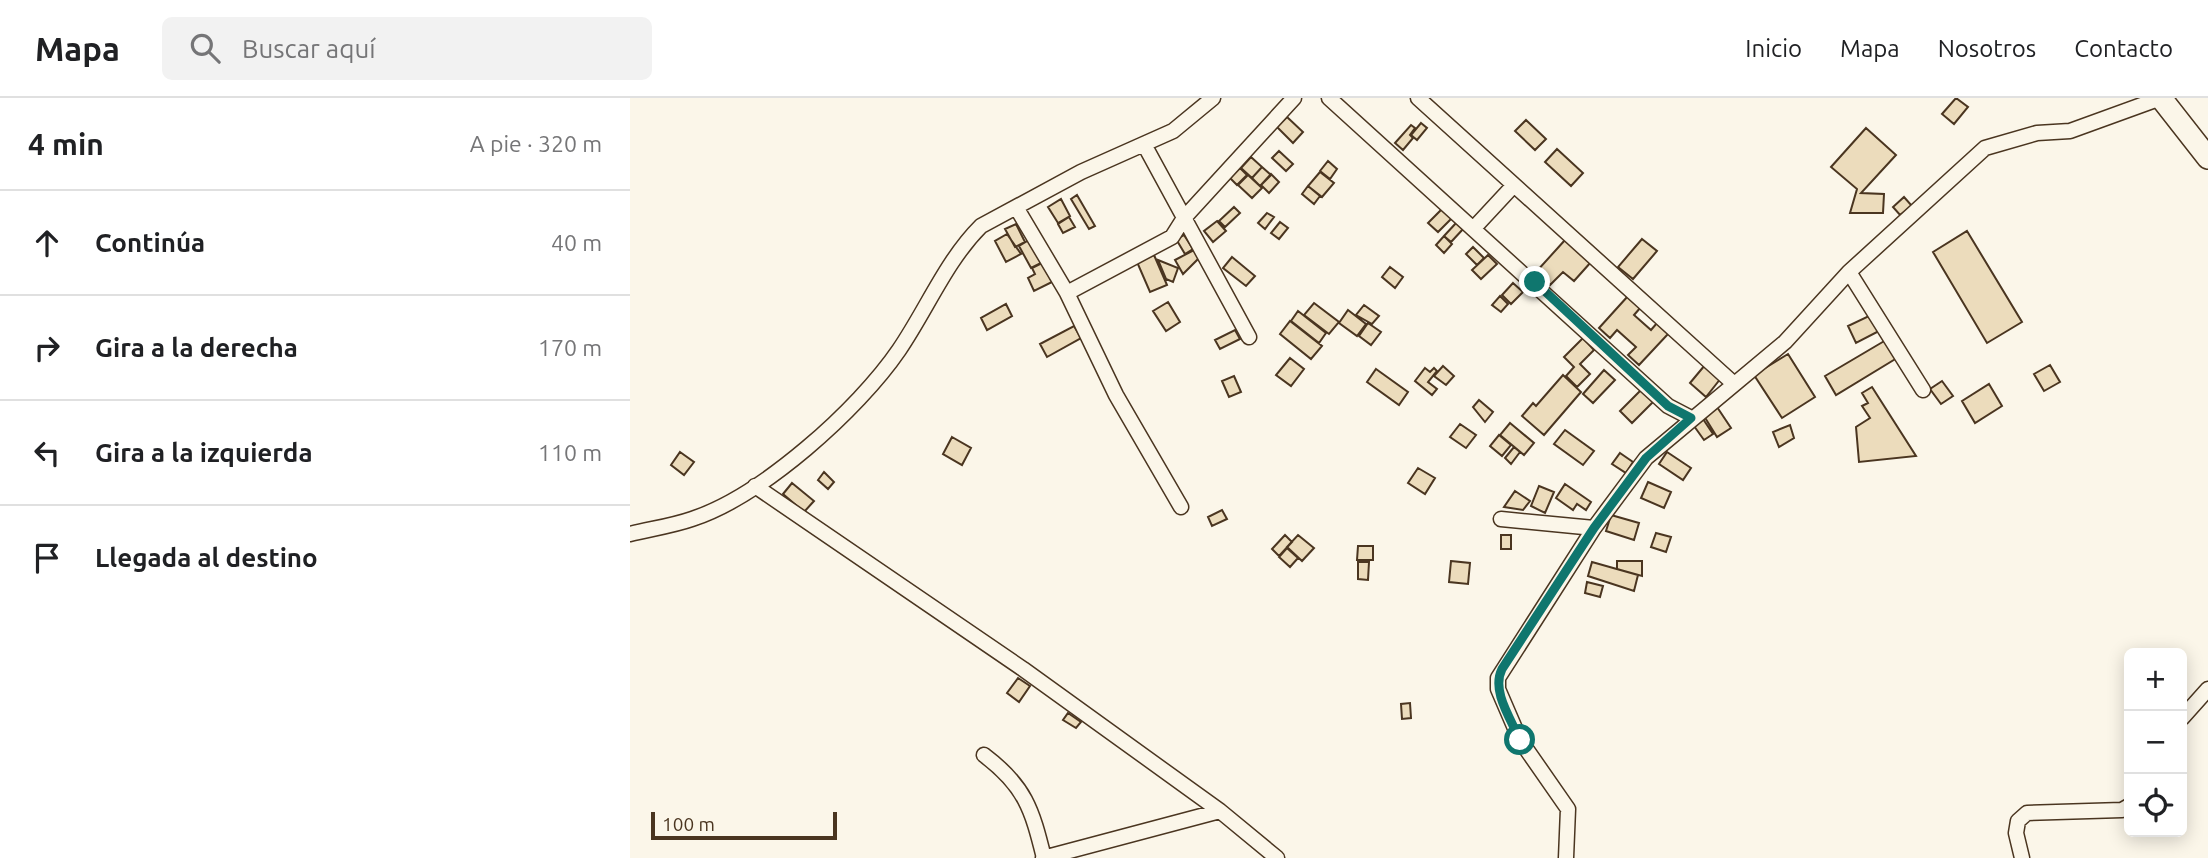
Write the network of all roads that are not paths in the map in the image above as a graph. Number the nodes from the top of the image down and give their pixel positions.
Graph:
1 (1213, 98) edge
2 (1294, 98) edge
3 (1329, 98) edge
4 (1418, 98) edge
5 (2161, 98) edge
6 (1145, 146) junction
7 (2208, 158) edge
8 (1514, 185) junction
9 (1016, 207) junction
10 (1184, 218) junction
11 (1474, 228) junction
12 (1849, 271) junction
13 (1067, 293) junction
14 (1249, 337) dead end
15 (1733, 383) junction
16 (1923, 390) dead end
17 (1691, 418) junction
18 (755, 486) junction
19 (1181, 507) dead end
20 (1501, 519) dead end
21 (1594, 528) junction
22 (630, 534) edge
23 (2208, 689) edge
24 (2187, 712) edge
25 (984, 755) dead end
26 (2124, 809) edge
27 (1220, 811) junction
28 (1043, 858) edge
29 (1277, 858) edge
30 (1566, 858) edge
31 (2022, 858) edge

1 - 6 street
2 - 10 street
3 - 11 street
4 - 8 street
5 - 7 highway
5 - 12 street
6 - 9 street
6 - 10 street
8 - 11 street
8 - 15 street
9 - 13 street
9 - 18 street
10 - 13 street
10 - 14 street
11 - 17 street
12 - 15 street
12 - 16 street
13 - 19 street
15 - 17 street
17 - 21 street
18 - 22 street
18 - 27 street
20 - 21 street
21 - 30 street
23 - 24 street
25 - 28 street
26 - 31 street
27 - 28 street
27 - 29 street

